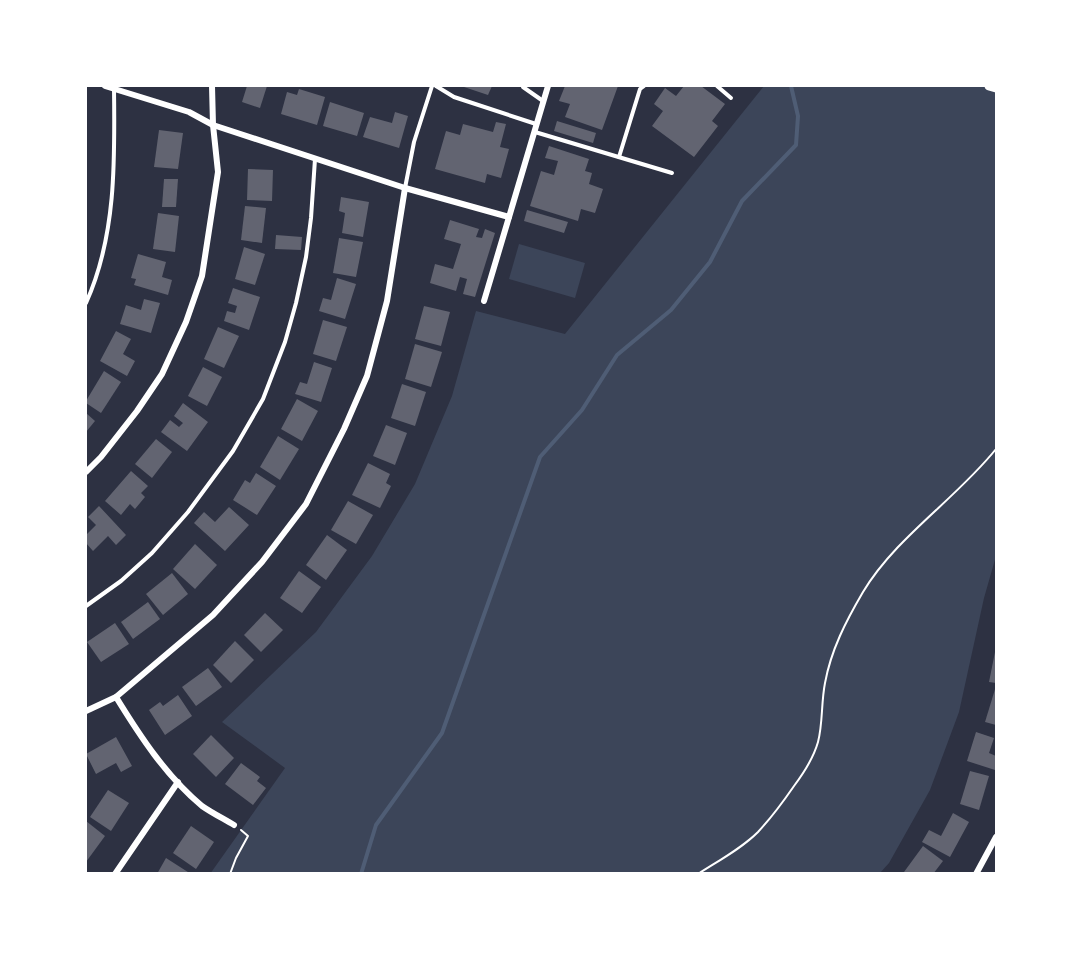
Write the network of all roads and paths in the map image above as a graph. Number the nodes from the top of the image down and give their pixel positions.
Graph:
1 (105, 86) edge
2 (212, 86) edge
3 (434, 86) edge
4 (523, 86) edge
5 (548, 86) edge
6 (644, 86) edge
7 (717, 86) edge
8 (989, 86) edge
9 (996, 88) edge
10 (114, 89) junction
11 (731, 98) dead end
12 (543, 101) junction
13 (536, 124) junction
14 (213, 125) junction
15 (534, 131) junction
16 (619, 157) junction
17 (315, 159) junction
18 (672, 173) dead end
19 (405, 188) junction
20 (509, 217) junction
21 (484, 301) dead end
22 (86, 303) edge
23 (996, 449) edge
24 (86, 472) edge
25 (86, 606) edge
26 (116, 697) junction
27 (86, 711) edge
28 (178, 782) junction
29 (234, 825) joint
30 (996, 837) edge
31 (115, 873) edge
32 (230, 873) edge
33 (698, 873) edge
34 (976, 873) edge

1 - 10 street
2 - 14 street
3 - 13 lane
3 - 19 lane
4 - 12 lane
5 - 12 street
6 - 16 lane
7 - 11 lane
8 - 9 street
10 - 14 street
10 - 22 lane
12 - 13 street
13 - 15 street
14 - 17 street
14 - 24 street
15 - 16 lane
15 - 20 street
16 - 18 lane
17 - 19 street
17 - 25 lane
19 - 20 street
19 - 26 street
20 - 21 street
23 - 33 path
26 - 27 street
26 - 28 street
28 - 29 street
28 - 31 street
29 - 32 path
30 - 34 street

